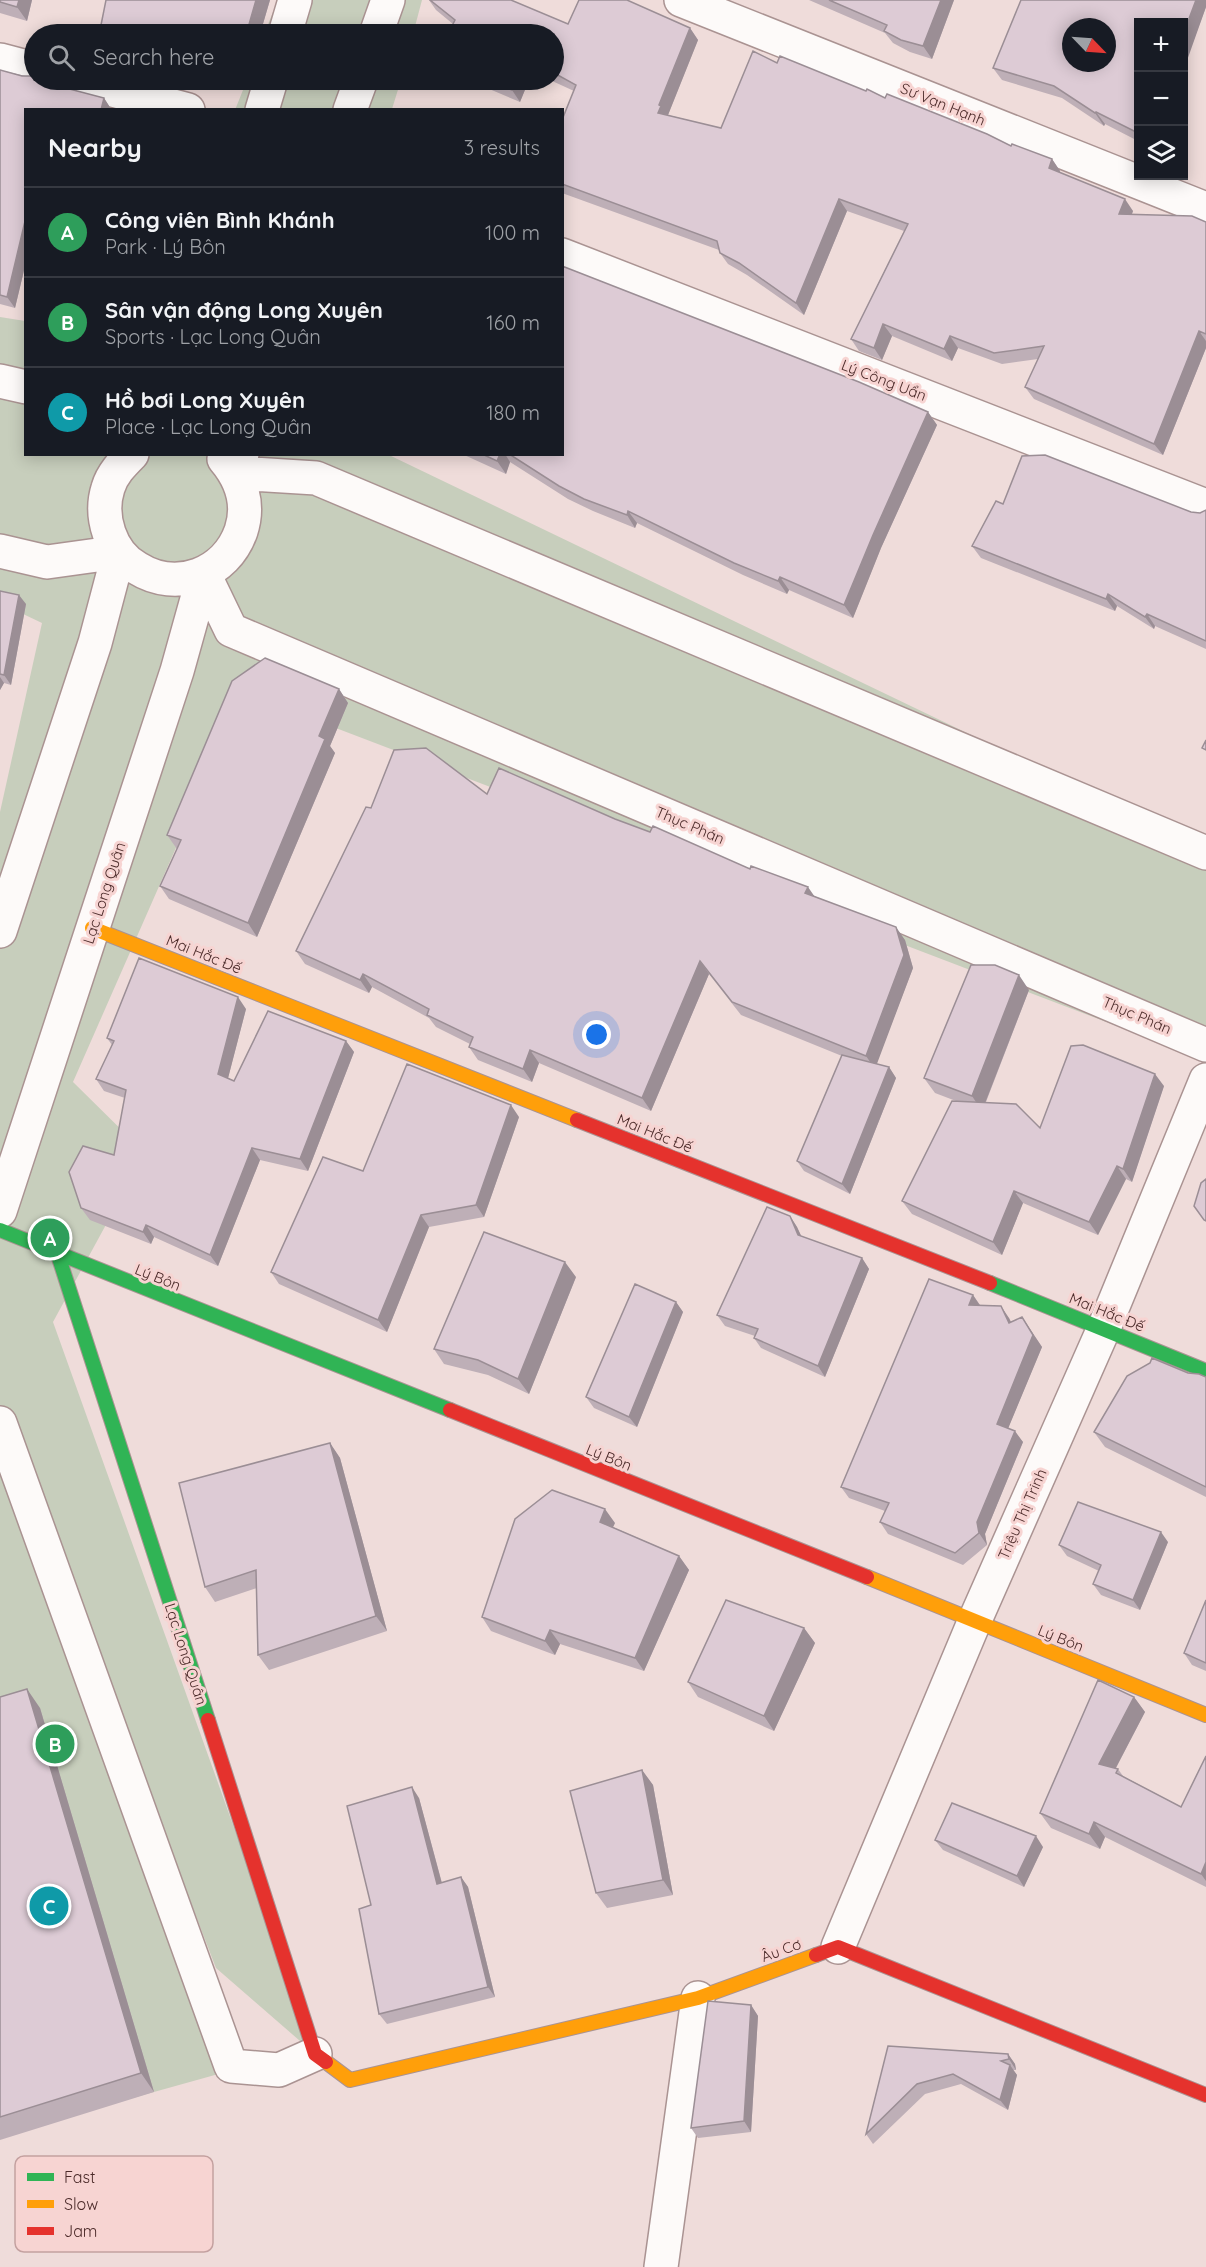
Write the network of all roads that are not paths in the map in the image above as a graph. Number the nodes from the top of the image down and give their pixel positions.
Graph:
1 (295, 0) edge
2 (388, 0) edge
3 (681, 0) edge
4 (288, 24) edge
5 (380, 24) edge
6 (0, 60) edge
7 (24, 66) edge
8 (113, 90) edge
9 (268, 90) edge
10 (357, 90) edge
11 (180, 108) edge
12 (263, 108) edge
13 (351, 108) edge
14 (1206, 209) edge
15 (564, 256) edge
16 (0, 381) edge
17 (24, 387) edge
18 (130, 456) edge
19 (233, 461) edge
20 (1206, 506) edge
21 (0, 551) edge
22 (119, 552) junction
23 (204, 574) junction
24 (1206, 853) edge
25 (92, 928) junction
26 (0, 931) edge
27 (1206, 1045) edge
28 (1206, 1080) edge
29 (0, 1211) edge
30 (0, 1230) edge
31 (58, 1255) junction
32 (1104, 1328) junction
33 (1206, 1371) edge
34 (0, 1424) edge
35 (975, 1620) junction
36 (1206, 1715) edge
37 (838, 1947) junction
38 (698, 1998) junction
39 (315, 2054) junction
40 (1206, 2095) edge
41 (661, 2267) edge

1 - 4 street
2 - 5 street
3 - 14 street, Sư Vạn Hạnh
6 - 7 street
8 - 11 street
9 - 12 street
10 - 13 street
15 - 20 street, Lý Công Uẩn
16 - 17 street
18 - 22 street
19 - 23 street
19 - 24 street
21 - 22 street
22 - 23 street
22 - 26 street
23 - 25 street, Lạc Long Quân
23 - 27 street, Thục Phán
25 - 29 street, Lạc Long Quân
25 - 32 street, Mai Hắc Đế
28 - 32 street, Triệu Thị Trinh
30 - 31 street, Lý Bôn
31 - 35 street, Lý Bôn
31 - 39 street, Lạc Long Quân
32 - 33 street, Mai Hắc Đế
32 - 35 street, Triệu Thị Trinh
34 - 39 street
35 - 36 street, Lý Bôn
35 - 37 street, Triệu Thị Trinh
37 - 38 street, Âu Cơ
37 - 40 street
38 - 39 street, Âu Cơ
38 - 41 street

